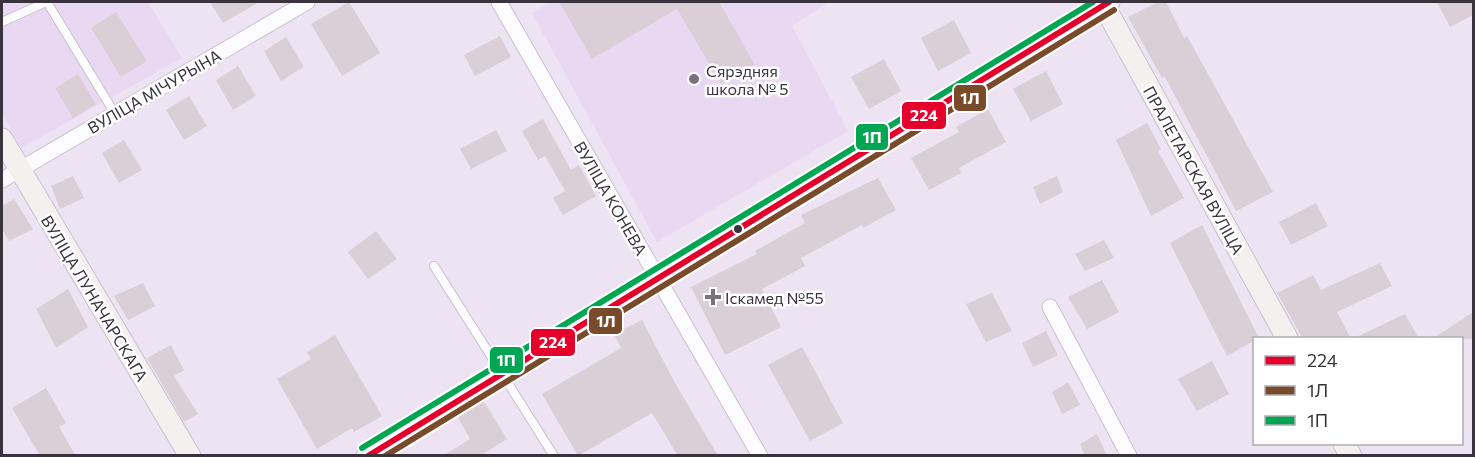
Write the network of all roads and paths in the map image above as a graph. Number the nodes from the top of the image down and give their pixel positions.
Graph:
1 (46, 2) edge
2 (307, 2) edge
3 (499, 2) edge
4 (1105, 2) edge
5 (2, 22) edge
6 (115, 114) junction
7 (2, 139) edge
8 (10, 175) edge
9 (435, 266) dead end
10 (656, 277) junction
11 (1050, 307) dead end
12 (1286, 337) edge
13 (502, 372) junction
14 (190, 456) edge
15 (367, 456) edge
16 (554, 456) edge
17 (760, 456) edge
18 (1129, 456) edge

1 - 5 lane
1 - 6 lane
2 - 6 street, ВУЛІЦА МІЧУРЫНА
3 - 10 street, ВУЛІЦА КОНЕВА
4 - 10 street
4 - 12 street, ПРАЛЕТАРСКАЯ ВУЛІЦА
6 - 8 street, ВУЛІЦА МІЧУРЫНА
7 - 8 street, ВУЛІЦА ЛУНАЧАРСКАГА
8 - 14 street, ВУЛІЦА ЛУНАЧАРСКАГА
9 - 13 lane
10 - 13 street
10 - 17 street, ВУЛІЦА КОНЕВА
11 - 18 street
13 - 15 street
13 - 16 lane

